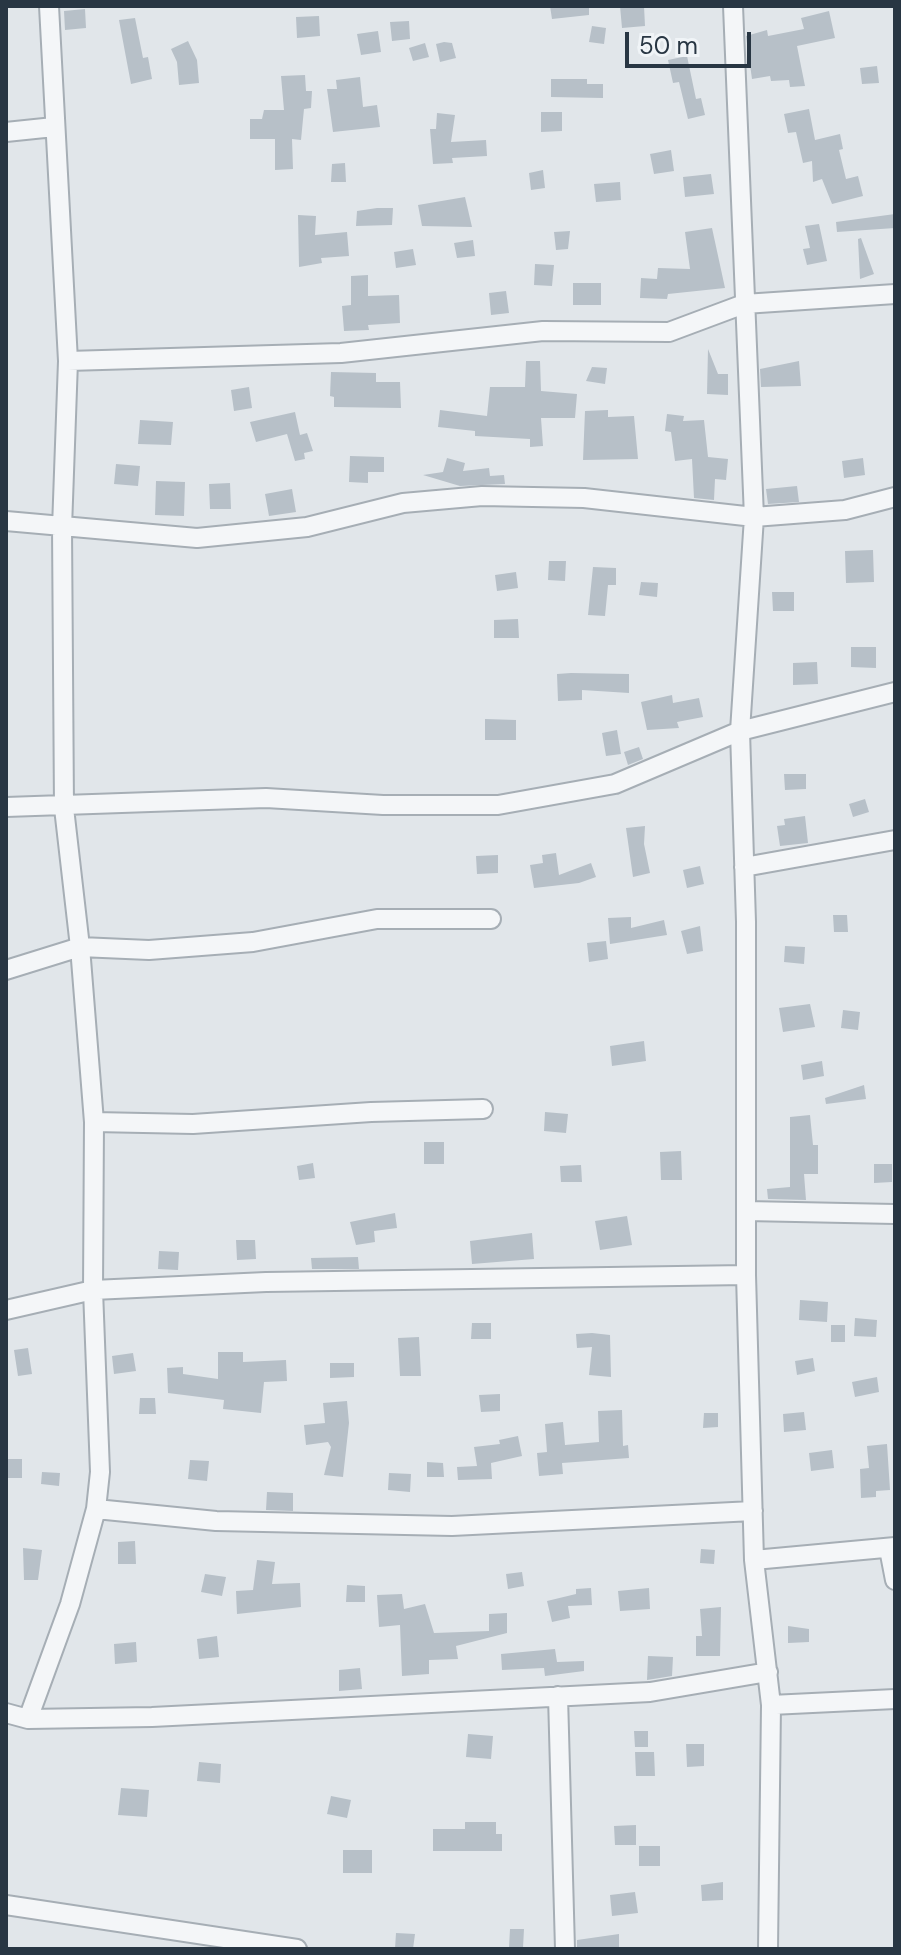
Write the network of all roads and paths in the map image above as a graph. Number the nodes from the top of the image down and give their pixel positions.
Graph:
1 (49, 6) edge
2 (733, 6) edge
3 (54, 127) junction
4 (6, 132) edge
5 (895, 294) edge
6 (744, 304) junction
7 (68, 361) junction
8 (895, 497) edge
9 (754, 517) junction
10 (6, 521) edge
11 (62, 528) junction
12 (895, 692) edge
13 (740, 731) junction
14 (6, 807) edge
15 (64, 808) junction
16 (895, 840) edge
17 (744, 867) junction
18 (491, 919) dead end
19 (80, 947) junction
20 (6, 970) edge
21 (483, 1109) dead end
22 (94, 1122) junction
23 (746, 1211) junction
24 (895, 1214) edge
25 (746, 1275) junction
26 (93, 1290) junction
27 (6, 1310) edge
28 (96, 1509) junction
29 (753, 1511) junction
30 (892, 1548) edge
31 (754, 1560) junction
32 (895, 1580) edge
33 (768, 1672) junction
34 (558, 1696) junction
35 (895, 1699) edge
36 (771, 1705) junction
37 (6, 1713) edge
38 (28, 1719) junction
39 (6, 1905) edge
40 (297, 1949) edge
41 (565, 1949) edge
42 (768, 1949) edge

1 - 3 street
2 - 6 street
3 - 4 street
3 - 7 street
5 - 6 street
6 - 7 street
6 - 9 street
7 - 11 street
8 - 9 street
9 - 11 street
9 - 13 street
10 - 11 street
11 - 15 street
12 - 13 street
13 - 15 street
13 - 17 street
14 - 15 street
15 - 19 street
16 - 17 street
17 - 23 street
18 - 19 street
19 - 20 street
19 - 22 street
21 - 22 street
22 - 26 street
23 - 24 street
23 - 25 street
25 - 26 street
25 - 29 street
26 - 27 street
26 - 28 street
28 - 29 street
28 - 38 street
29 - 31 street
30 - 31 street
30 - 32 street
31 - 33 street
33 - 34 street
33 - 36 street
34 - 38 street
34 - 41 street
35 - 36 street
36 - 42 street
37 - 38 street
39 - 40 street

